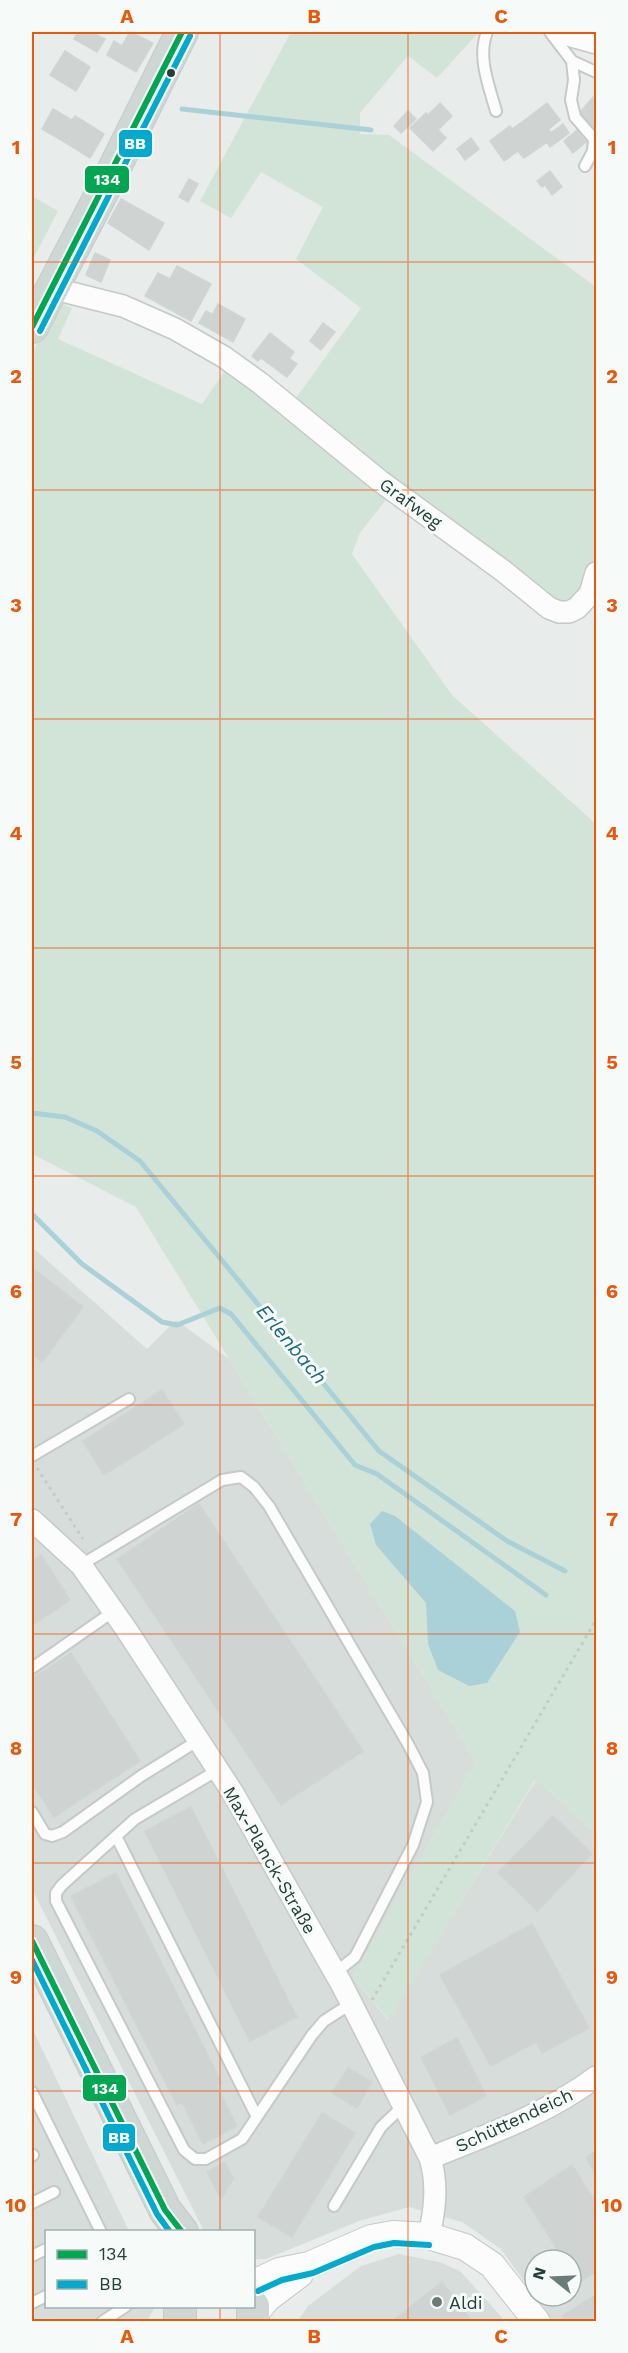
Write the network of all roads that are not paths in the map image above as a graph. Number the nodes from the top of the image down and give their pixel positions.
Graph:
1 (182, 32) edge
2 (488, 32) edge
3 (550, 32) edge
4 (557, 32) edge
5 (597, 43) edge
6 (572, 61) junction
7 (597, 72) edge
8 (496, 111) dead end
9 (585, 166) dead end
10 (51, 288) junction
11 (32, 327) edge
12 (597, 573) edge
13 (129, 1399) dead end
14 (32, 1456) edge
15 (32, 1520) edge
16 (81, 1565) junction
17 (114, 1611) junction
18 (32, 1668) edge
19 (199, 1740) junction
20 (218, 1770) junction
21 (32, 1812) edge
22 (116, 1836) junction
23 (32, 1941) edge
24 (335, 1972) junction
25 (352, 2003) junction
26 (597, 2078) edge
27 (32, 2092) edge
28 (404, 2104) junction
29 (35, 2107) edge
30 (257, 2117) junction
31 (430, 2158) junction
32 (54, 2192) dead end
33 (32, 2203) edge
34 (334, 2206) dead end
35 (173, 2224) edge
36 (100, 2230) edge
37 (429, 2236) junction
38 (309, 2265) junction
39 (255, 2283) edge
40 (124, 2308) edge
41 (253, 2314) edge
42 (102, 2322) edge
43 (537, 2322) edge

1 - 10 main road
2 - 8 lane
3 - 6 lane
4 - 5 street
6 - 7 lane
6 - 9 lane
10 - 11 main road
10 - 12 street, Grafweg
13 - 14 lane
15 - 16 street, Max-Planck-Straße
16 - 17 street, Max-Planck-Straße
16 - 24 lane
17 - 18 lane
17 - 19 street, Max-Planck-Straße
19 - 20 street, Max-Planck-Straße
19 - 21 lane
20 - 22 lane
20 - 24 street, Max-Planck-Straße
22 - 30 lane
22 - 30 lane
23 - 35 main road
24 - 25 street, Max-Planck-Straße
25 - 28 street, Max-Planck-Straße
25 - 30 lane
26 - 31 street, Schüttendeich
27 - 29 lane
28 - 31 street, Max-Planck-Straße
28 - 34 lane
29 - 36 lane
31 - 37 street, Max-Planck-Straße
32 - 33 lane
37 - 38 street
37 - 43 street
38 - 39 street
38 - 41 street
40 - 42 lane

